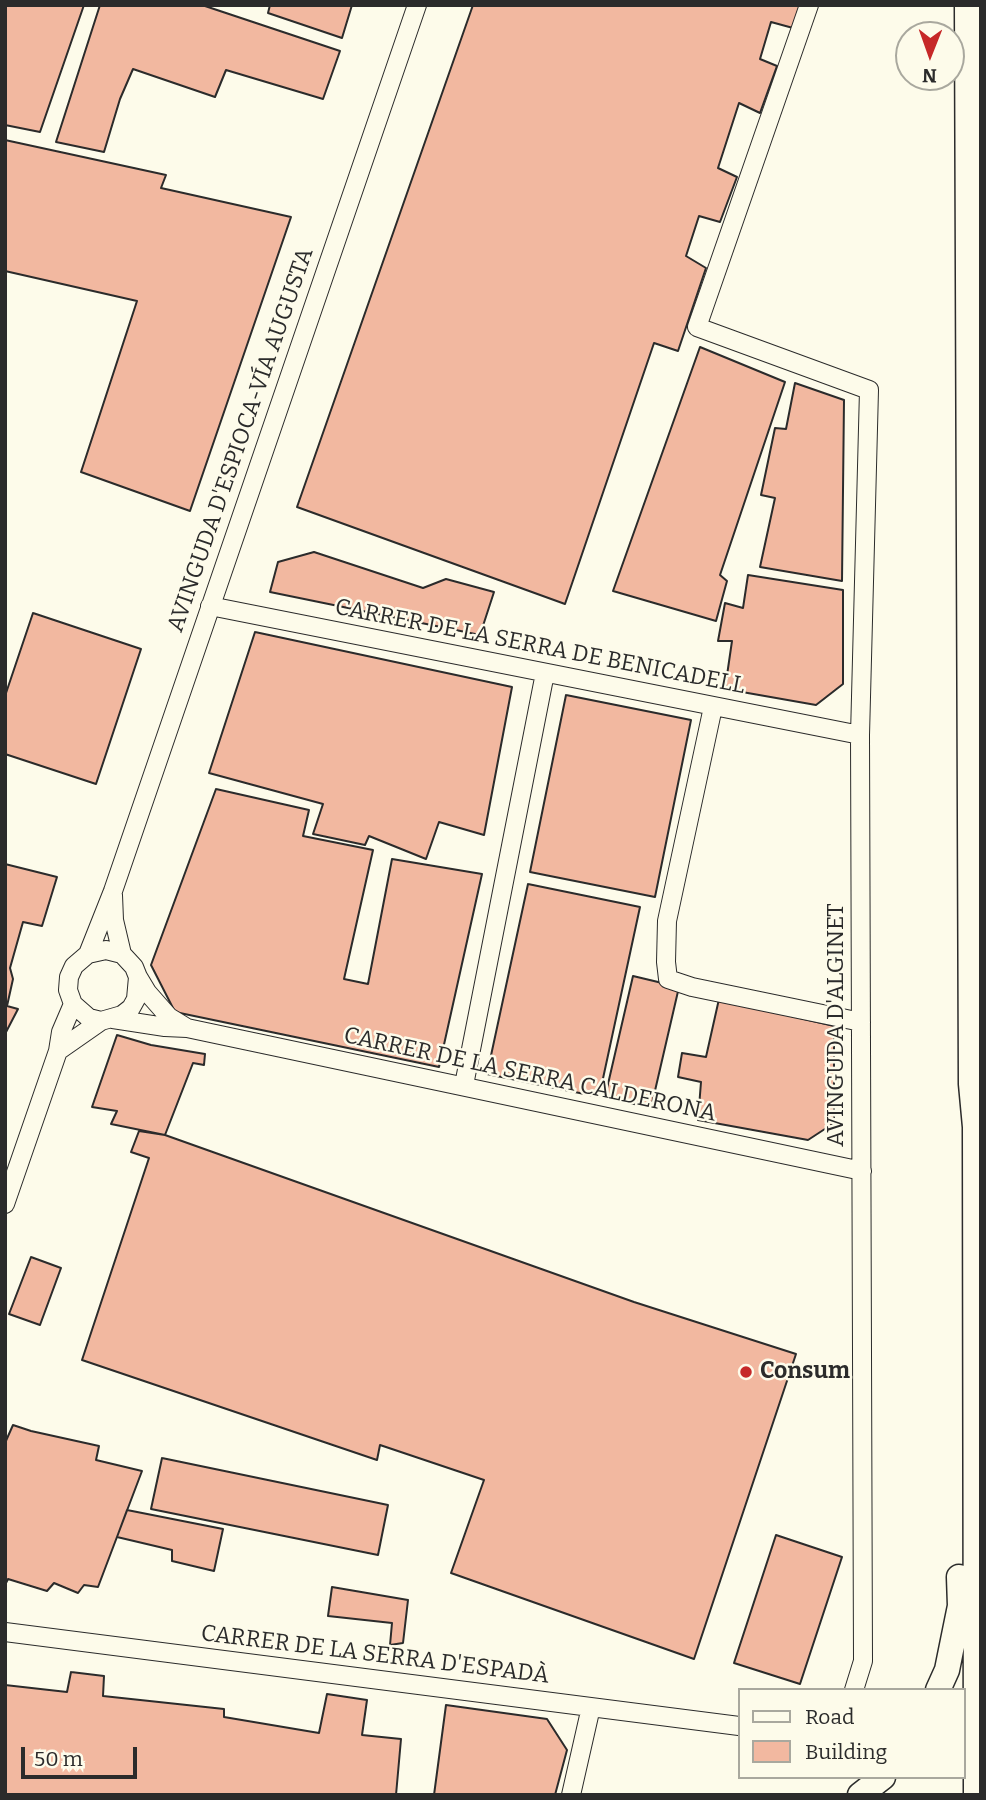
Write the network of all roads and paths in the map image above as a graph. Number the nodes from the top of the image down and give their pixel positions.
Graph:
1 (416, 5) edge
2 (808, 5) edge
3 (967, 5) edge
4 (210, 606) junction
5 (545, 673) junction
6 (713, 706) junction
7 (860, 735) junction
8 (113, 891) junction
9 (88, 954) junction
10 (122, 954) junction
11 (138, 977) junction
12 (73, 1004) junction
13 (107, 1020) junction
14 (861, 1022) junction
15 (187, 1028) junction
16 (58, 1051) junction
17 (971, 1084) junction
18 (464, 1086) junction
19 (862, 1171) junction
20 (5, 1204) edge
21 (5, 1632) edge
22 (855, 1688) edge
23 (939, 1688) edge
24 (591, 1707) junction
25 (738, 1727) edge
26 (880, 1779) edge
27 (571, 1795) edge
28 (860, 1795) edge
29 (976, 1795) edge

1 - 4 street, AVINGUDA D'ESPIOCA-VÍA AUGUSTA
2 - 7 street, AVINGUDA D'ALGINET
3 - 17 highway
4 - 5 street, CARRER DE LA SERRA DE BENICADELL
4 - 8 street, AVINGUDA D'ESPIOCA-VÍA AUGUSTA
5 - 6 street, CARRER DE LA SERRA DE BENICADELL
5 - 18 street
6 - 7 street, CARRER DE LA SERRA DE BENICADELL
6 - 14 street
7 - 14 street, AVINGUDA D'ALGINET
8 - 9 street, AVINGUDA D'ESPIOCA-VÍA AUGUSTA
8 - 10 street
9 - 10 street
9 - 12 street
10 - 11 street
11 - 13 street
11 - 15 street, CARRER DE LA SERRA CALDERONA
12 - 13 street
12 - 16 street
13 - 15 street, CARRER DE LA SERRA CALDERONA
13 - 16 street
14 - 19 street, AVINGUDA D'ALGINET
15 - 18 street, CARRER DE LA SERRA CALDERONA
16 - 20 street
17 - 23 highway
17 - 29 highway
18 - 19 street, CARRER DE LA SERRA CALDERONA
19 - 22 street, AVINGUDA D'ALGINET
21 - 24 street, CARRER DE LA SERRA D'ESPADÀ
24 - 25 street, CARRER DE LA SERRA D'ESPADÀ
24 - 27 street
26 - 28 highway

